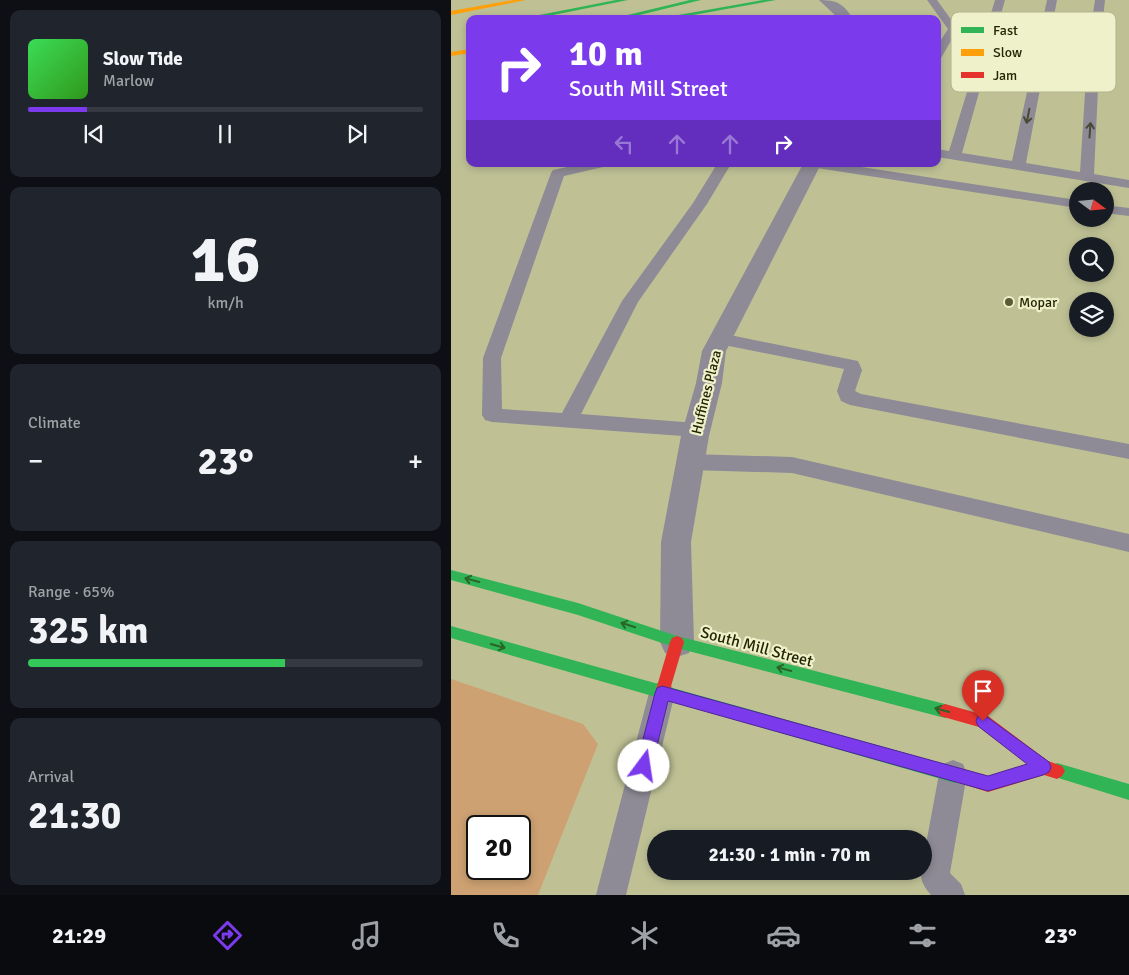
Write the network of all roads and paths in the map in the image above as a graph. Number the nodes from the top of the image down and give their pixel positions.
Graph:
1 (509, 0) edge
2 (523, 0) edge
3 (625, 0) edge
4 (698, 0) edge
5 (773, 0) edge
6 (826, 0) edge
7 (932, 0) edge
8 (1000, 0) edge
9 (451, 11) edge
10 (996, 12) edge
11 (544, 15) edge
12 (632, 15) edge
13 (694, 15) edge
14 (843, 15) edge
15 (951, 27) edge
16 (951, 33) edge
17 (941, 50) edge
18 (466, 51) edge
19 (451, 54) edge
20 (973, 92) edge
21 (1033, 92) edge
22 (1092, 92) edge
23 (941, 154) edge
24 (954, 156) junction
25 (572, 167) edge
26 (722, 167) edge
27 (810, 167) edge
28 (836, 167) edge
29 (1018, 167) junction
30 (1087, 178) junction
31 (1129, 184) edge
32 (1069, 203) edge
33 (1114, 210) edge
34 (1129, 212) edge
35 (720, 339) junction
36 (568, 420) junction
37 (696, 430) junction
38 (1129, 452) edge
39 (690, 462) junction
40 (1129, 543) edge
41 (451, 575) edge
42 (451, 632) edge
43 (677, 642) junction
44 (662, 693) junction
45 (1043, 767) junction
46 (953, 774) junction
47 (1129, 792) edge
48 (611, 895) edge
49 (951, 895) edge

1 - 9 main road
2 - 9 main road
3 - 11 main road
4 - 12 main road
5 - 13 main road
6 - 14 street
7 - 15 lane
8 - 10 lane
16 - 17 lane
18 - 19 main road
20 - 24 lane
21 -> 29 lane
30 -> 22 lane
23 - 24 lane
24 - 29 lane
25 - 36 lane
26 - 36 lane
27 - 35 street, Huffines Plaza
28 - 32 lane
29 - 30 lane
30 - 31 lane
33 - 34 lane
35 - 37 street, Huffines Plaza
35 - 38 lane
36 - 37 lane
37 - 39 street, Huffines Plaza
39 - 40 lane
39 - 43 street, Huffines Plaza
43 -> 41 main road, South Mill Street
42 -> 44 main road
43 - 44 main road
45 -> 43 main road, South Mill Street
44 - 46 main road
44 - 48 lane
45 - 46 main road
45 - 47 main road, South Mill Street
46 - 49 lane

